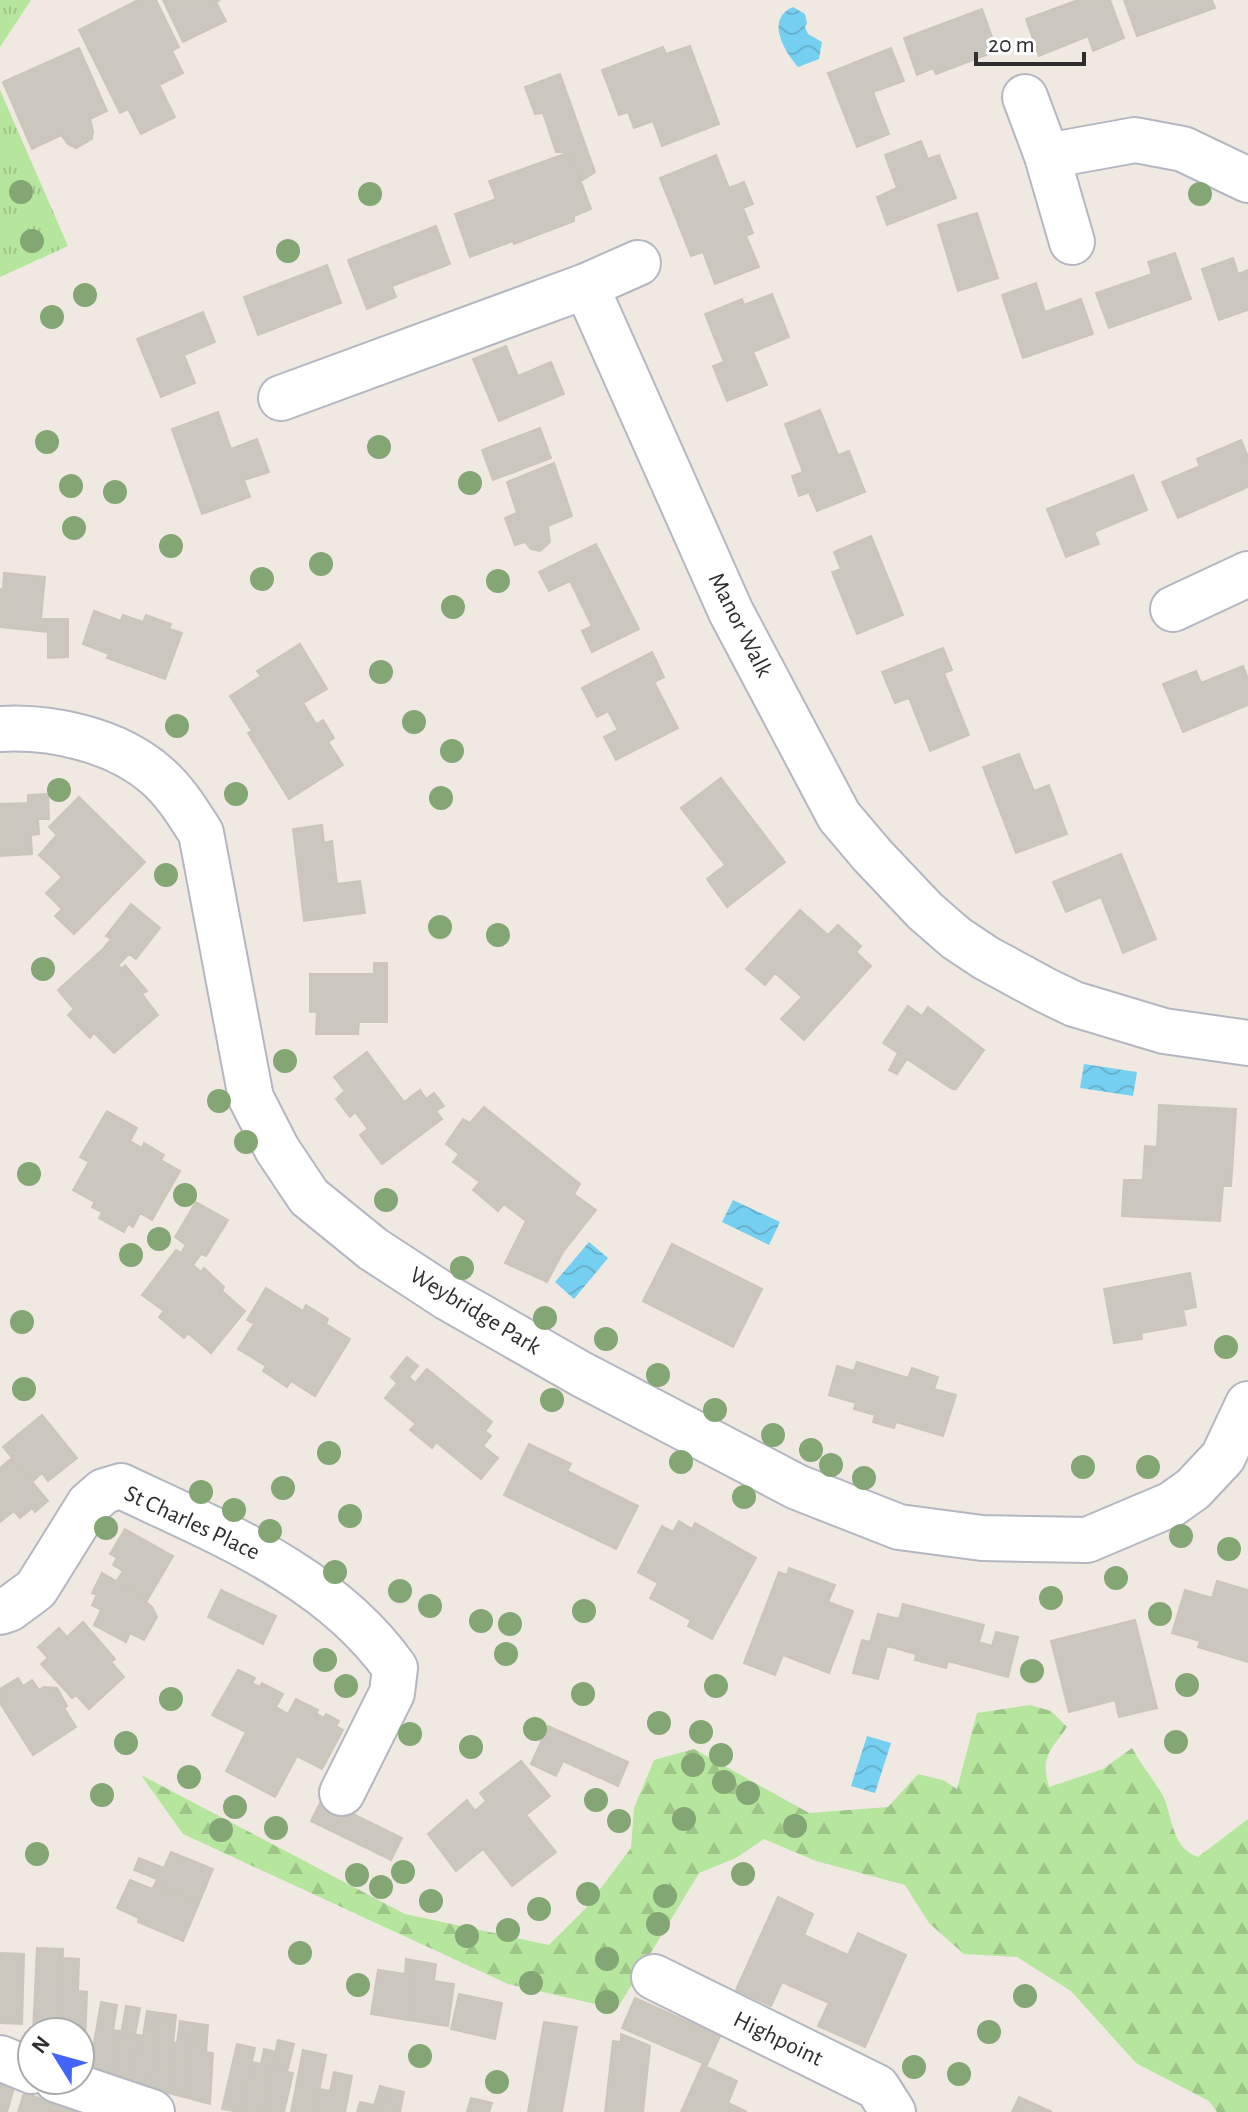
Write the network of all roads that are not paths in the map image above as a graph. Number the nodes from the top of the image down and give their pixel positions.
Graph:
1 (1025, 97) dead end
2 (1047, 156) junction
3 (1248, 180) edge
4 (1072, 242) dead end
5 (638, 263) dead end
6 (586, 286) junction
7 (281, 398) dead end
8 (1248, 574) edge
9 (1173, 609) dead end
10 (0, 729) edge
11 (1248, 1043) edge
12 (1248, 1404) edge
13 (1236, 1467) edge
14 (0, 1612) edge
15 (342, 1793) dead end
16 (654, 1977) dead end
17 (96, 2093) edge
18 (152, 2112) edge
19 (893, 2112) edge

1 - 2 street
2 - 3 street
2 - 4 street
5 - 6 street
6 - 7 street
6 - 11 street, Manor Walk
8 - 9 street
10 - 13 street, Weybridge Park
12 - 13 street, Weybridge Park
14 - 15 street, St Charles Place
16 - 19 street, Highpoint
17 - 18 street

